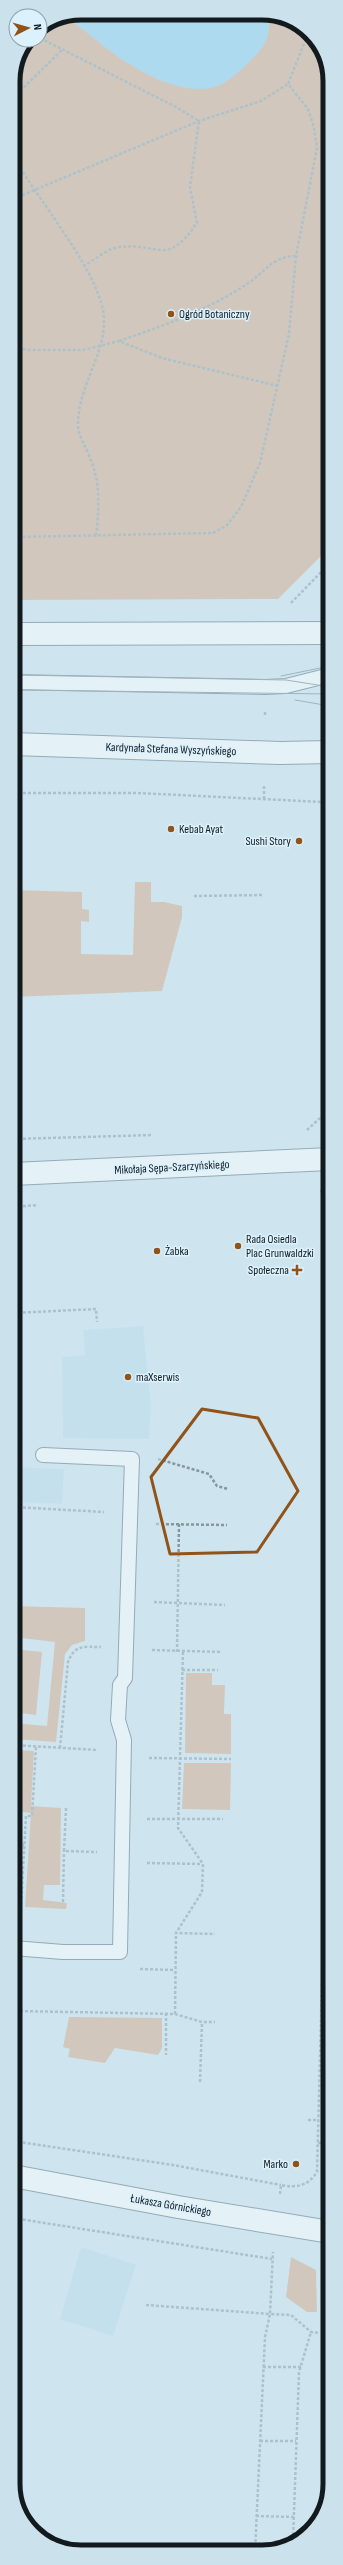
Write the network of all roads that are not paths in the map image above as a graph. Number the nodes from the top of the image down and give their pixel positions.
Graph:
1 (323, 633) edge
2 (20, 634) edge
3 (323, 677) edge
4 (20, 682) edge
5 (20, 744) edge
6 (323, 752) edge
7 (323, 1159) edge
8 (20, 1174) edge
9 (43, 1455) dead end
10 (20, 1948) edge
11 (20, 2177) edge
12 (323, 2231) edge

1 - 2 street
3 - 4 lane
5 - 6 street, Kardynała Stefana Wyszyńskiego
7 - 8 street, Mikołaja Sępa-Szarzyńskiego
9 - 10 lane
11 - 12 street, Łukasza Górnickiego

